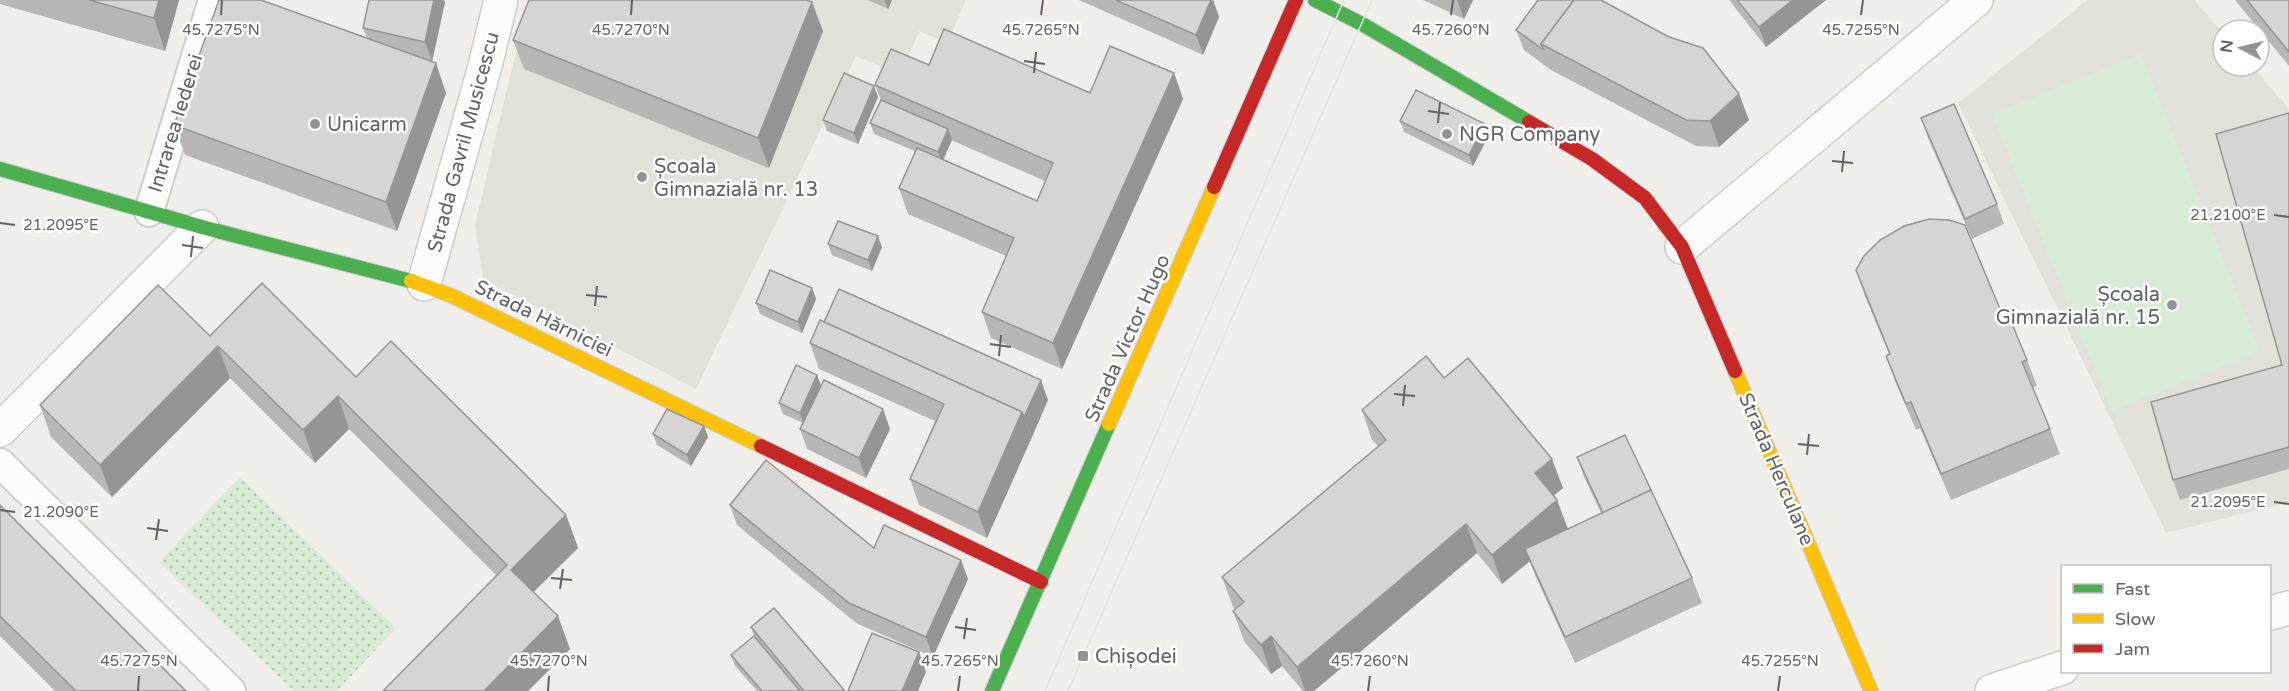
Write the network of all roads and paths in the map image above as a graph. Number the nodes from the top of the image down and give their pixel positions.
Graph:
1 (213, 0) edge
2 (501, 0) edge
3 (1296, 0) edge
4 (1315, 0) edge
5 (1976, 0) edge
6 (0, 169) edge
7 (149, 212) junction
8 (202, 227) junction
9 (1682, 247) junction
10 (424, 284) junction
11 (0, 430) edge
12 (0, 463) edge
13 (1041, 582) junction
14 (2289, 608) edge
15 (2271, 614) edge
16 (2061, 668) edge
17 (231, 691) edge
18 (992, 691) edge
19 (1871, 691) edge
20 (1992, 691) edge

1 - 7 lane, Intrarea Iederei
2 - 10 street, Strada Gavril Musicescu
3 - 13 street, Strada Victor Hugo
4 - 9 street, Strada Herculane
5 - 9 street
6 - 7 street, Strada Hărniciei
7 - 8 street, Strada Hărniciei
8 - 10 street, Strada Hărniciei
8 - 11 street
9 - 19 street, Strada Herculane
10 - 13 street, Strada Hărniciei
12 - 17 lane
13 - 18 street, Strada Victor Hugo
14 - 15 street
16 - 20 street

